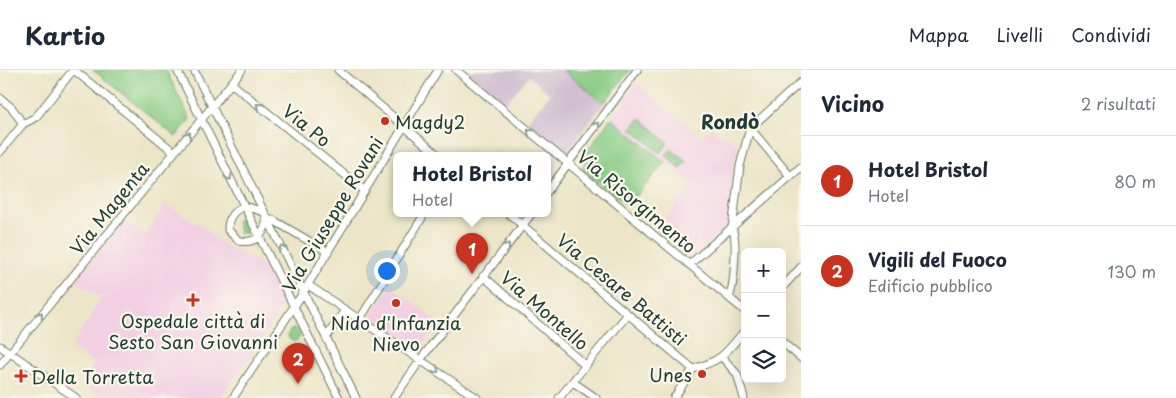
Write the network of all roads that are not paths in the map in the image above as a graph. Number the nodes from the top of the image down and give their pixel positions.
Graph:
1 (74, 70) edge
2 (177, 70) edge
3 (194, 70) edge
4 (242, 70) edge
5 (338, 70) edge
6 (438, 70) edge
7 (456, 70) edge
8 (637, 70) edge
9 (801, 82) edge
10 (231, 83) junction
11 (0, 98) edge
12 (212, 106) junction
13 (201, 119) junction
14 (24, 124) junction
15 (404, 126) junction
16 (750, 128) junction
17 (0, 152) edge
18 (174, 152) junction
19 (434, 152) edge
20 (568, 164) junction
21 (801, 167) edge
22 (790, 176) junction
23 (551, 187) edge
24 (365, 191) junction
25 (244, 206) junction
26 (267, 217) junction
27 (423, 217) edge
28 (513, 217) edge
29 (529, 217) edge
30 (523, 225) junction
31 (732, 229) junction
32 (260, 237) junction
33 (328, 252) junction
34 (690, 264) junction
35 (801, 267) edge
36 (484, 276) junction
37 (786, 284) edge
38 (308, 285) junction
39 (303, 292) junction
40 (729, 297) junction
41 (294, 307) junction
42 (741, 308) edge
43 (345, 310) junction
44 (628, 314) junction
45 (360, 319) junction
46 (741, 335) edge
47 (326, 338) junction
48 (786, 345) edge
49 (0, 346) edge
50 (9, 353) junction
51 (722, 357) junction
52 (801, 358) edge
53 (420, 360) junction
54 (0, 365) edge
55 (586, 366) junction
56 (693, 369) junction
57 (573, 382) junction
58 (76, 398) edge
59 (233, 398) edge
60 (339, 398) edge
61 (356, 398) edge
62 (394, 398) edge
63 (477, 398) edge
64 (559, 398) edge
65 (596, 398) edge
66 (674, 398) edge
67 (744, 398) edge

1 - 14 street
1 - 18 street
2 - 13 street
3 - 12 street
4 - 10 street, Via Magenta
5 - 15 street
6 - 15 street, Via Giuseppe Rovani
20 -> 7 street, Via Risorgimento
20 -> 8 street
9 - 16 street
10 - 12 street, Via Magenta
24 -> 10 street, Via Po
11 - 14 street
12 - 13 street, Via Magenta
12 - 26 street
18 -> 13 street, Via Magenta
13 -> 25 street
14 - 17 street
15 - 19 street
15 - 24 street, Via Giuseppe Rovani
16 - 22 street
16 - 31 street
50 -> 18 street, Via Magenta
20 - 23 street
20 - 34 street, Via Risorgimento
21 - 22 street
22 - 31 street
24 - 33 street, Via Giuseppe Rovani
25 - 26 street
25 - 32 street
25 - 32 street
26 - 32 street
26 - 33 street
39 -> 26 street
27 - 45 street
28 - 30 street, Via Cesare Battisti
29 - 30 street
36 -> 30 street
30 - 44 street, Via Cesare Battisti
31 - 34 street
31 - 40 street
32 - 41 street
33 - 38 street, Via Giuseppe Rovani
34 - 40 street, Via Risorgimento
35 - 37 street
36 - 53 street
36 - 55 street, Via Montello
38 - 39 street, Via Giuseppe Rovani
38 - 43 street
39 - 41 street, Via Giuseppe Rovani
39 - 47 street
40 - 42 street, Via Risorgimento
41 - 59 street, Via Giuseppe Rovani
41 - 60 street
43 - 45 street
43 - 47 street
44 - 55 street
44 - 56 street, Via Cesare Battisti
45 - 53 street
46 - 51 street
47 - 61 street
48 - 52 street
49 - 50 street
50 - 54 street, Via Magenta
50 - 58 street
51 - 56 street
51 - 67 street
53 - 62 street
53 -> 63 street
55 - 57 street
56 - 66 street
57 - 64 street
57 - 65 street

